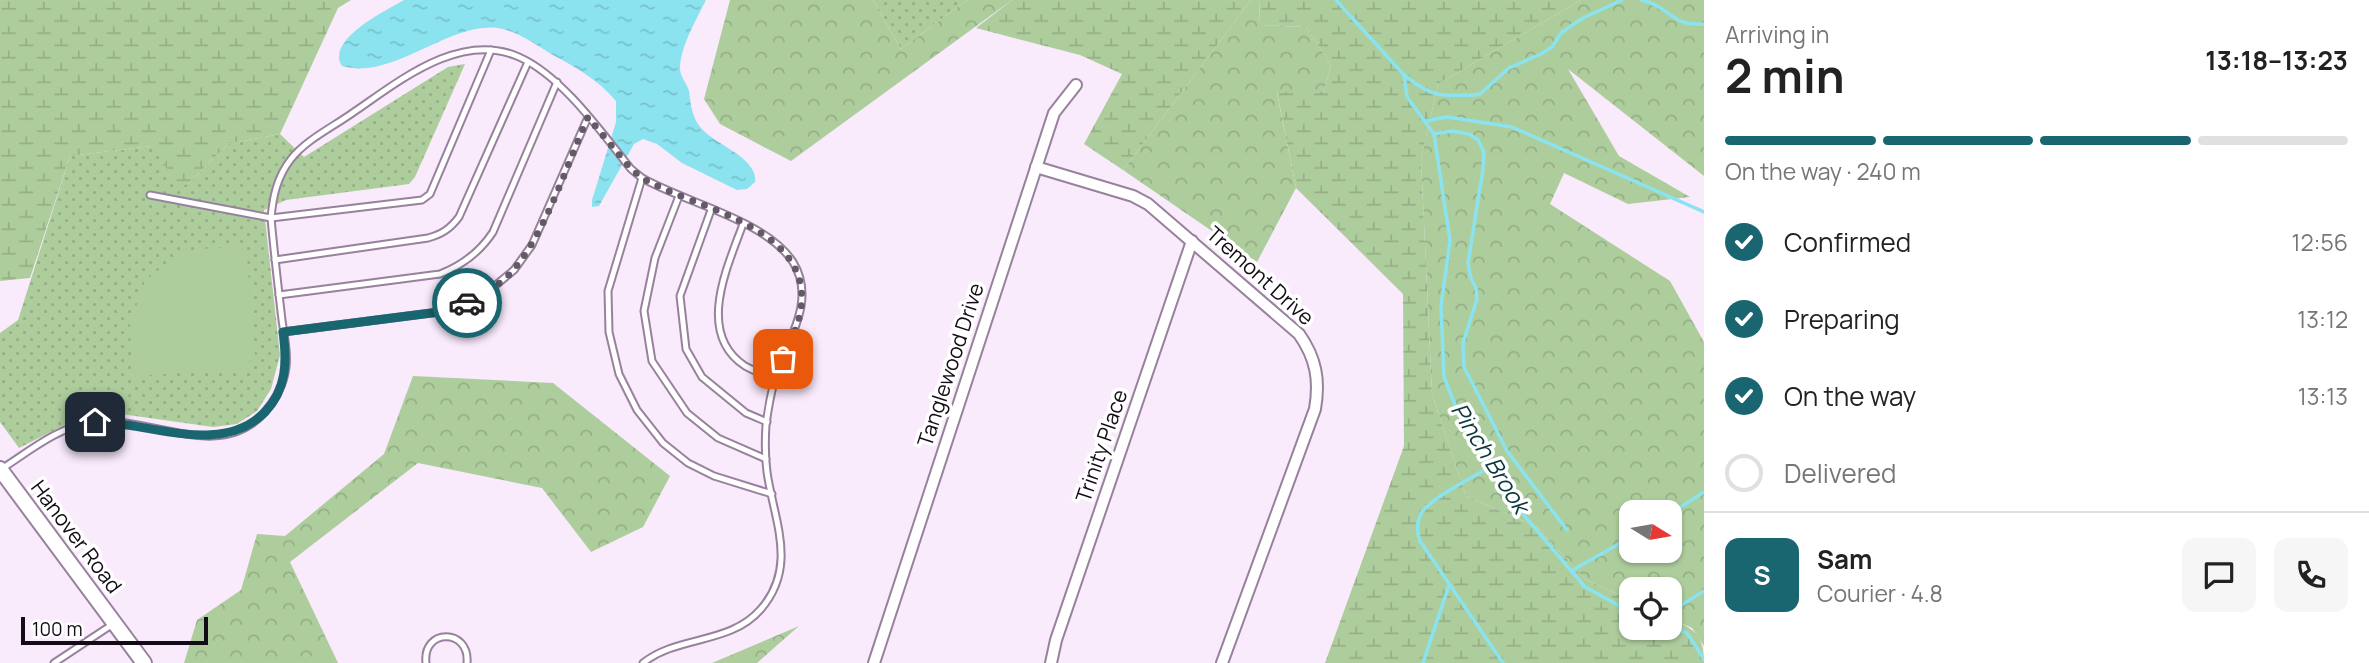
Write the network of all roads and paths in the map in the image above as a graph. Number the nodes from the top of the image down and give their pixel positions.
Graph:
1 (491, 50) junction
2 (528, 62) junction
3 (557, 82) junction
4 (1076, 85) dead end
5 (588, 117) junction
6 (1036, 167) junction
7 (642, 178) junction
8 (150, 195) dead end
9 (680, 196) junction
10 (711, 210) junction
11 (271, 218) junction
12 (743, 224) junction
13 (1192, 242) junction
14 (275, 260) junction
15 (279, 295) junction
16 (283, 332) junction
17 (775, 380) junction
18 (766, 422) junction
19 (766, 459) junction
20 (2, 476) edge
21 (772, 494) junction
22 (114, 623) junction
23 (54, 663) edge
24 (144, 663) edge
25 (426, 663) edge
26 (467, 663) edge
27 (643, 663) edge
28 (874, 663) edge
29 (1051, 663) edge
30 (1222, 663) edge

1 - 2 lane
1 - 11 lane
1 - 11 lane
2 - 3 lane
2 - 14 lane
3 - 5 lane
3 - 15 lane
4 - 6 street, Tanglewood Drive
5 - 7 lane
5 - 16 lane
6 - 13 street, Tremont Drive
6 - 28 street, Tanglewood Drive
7 - 9 lane
7 - 21 lane
8 - 11 lane
9 - 10 lane
9 - 19 lane
10 - 12 lane
10 - 18 lane
11 - 14 lane
12 - 17 lane
12 - 17 lane
13 - 29 street, Trinity Place
13 - 30 street, Tremont Drive
14 - 15 lane
15 - 16 lane
16 - 20 lane
17 - 18 lane
18 - 19 lane
19 - 21 lane
20 - 22 street, Hanover Road
21 - 27 lane
22 - 23 lane
22 - 24 street, Hanover Road
25 - 26 lane

